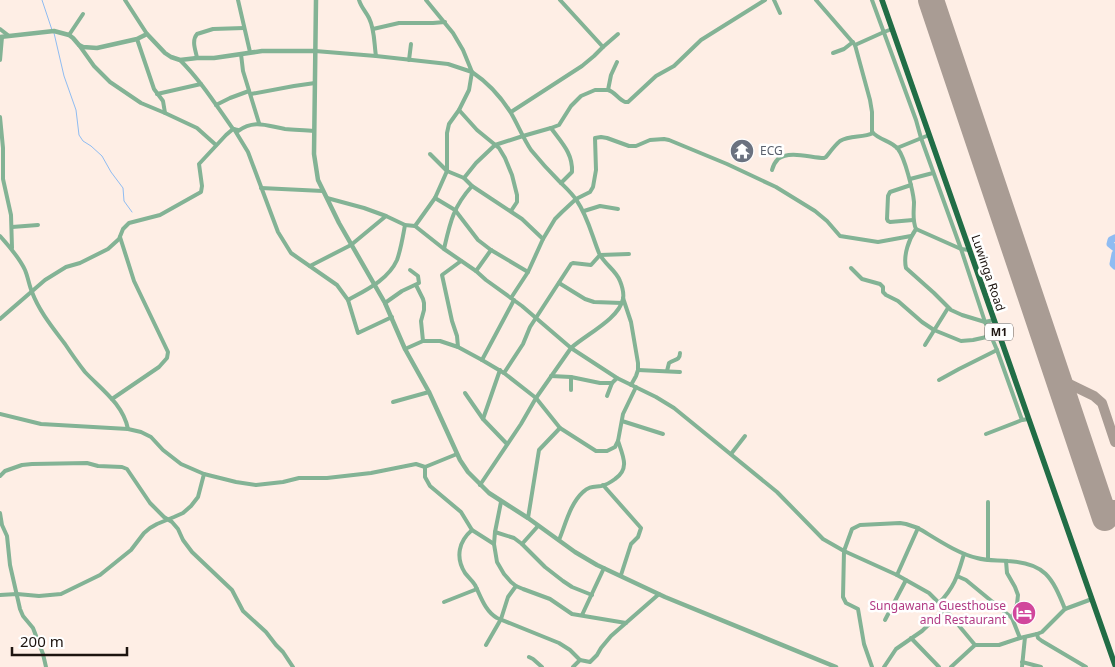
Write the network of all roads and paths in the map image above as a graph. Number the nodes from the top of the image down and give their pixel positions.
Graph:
1 (126, 0) edge
2 (238, 0) edge
3 (316, 0) edge
4 (359, 0) edge
5 (426, 0) edge
6 (560, 0) edge
7 (765, 0) edge
8 (774, 0) edge
9 (816, 0) edge
10 (872, 0) edge
11 (882, 0) edge
12 (780, 13) dead end
13 (83, 14) dead end
14 (445, 22) junction
15 (244, 28) junction
16 (0, 29) edge
17 (373, 29) junction
18 (893, 29) junction
19 (884, 32) junction
20 (147, 34) junction
21 (618, 34) dead end
22 (69, 35) junction
23 (9, 36) junction
24 (1, 37) edge
25 (137, 39) junction
26 (411, 44) dead end
27 (854, 44) junction
28 (79, 45) junction
29 (603, 47) junction
30 (250, 52) junction
31 (315, 52) junction
32 (833, 53) dead end
33 (240, 54) junction
34 (376, 56) junction
35 (197, 58) junction
36 (0, 60) edge
37 (180, 60) junction
38 (409, 60) junction
39 (617, 62) dead end
40 (472, 72) junction
41 (315, 83) junction
42 (201, 84) junction
43 (913, 87) junction
44 (905, 89) junction
45 (608, 90) junction
46 (250, 92) junction
47 (158, 94) junction
48 (916, 96) junction
49 (908, 98) junction
50 (216, 105) junction
51 (459, 110) junction
52 (511, 112) junction
53 (165, 113) junction
54 (0, 116) edge
55 (923, 116) junction
56 (916, 120) junction
57 (259, 123) junction
58 (551, 128) junction
59 (236, 130) junction
60 (314, 131) junction
61 (873, 133) junction
62 (930, 135) junction
63 (524, 136) junction
64 (921, 138) junction
65 (216, 145) junction
66 (494, 145) junction
67 (897, 148) junction
68 (430, 154) dead end
69 (937, 155) junction
70 (929, 159) junction
71 (772, 170) dead end
72 (447, 171) junction
73 (933, 173) junction
74 (464, 178) junction
75 (910, 180) junction
76 (561, 183) junction
77 (911, 185) junction
78 (938, 185) junction
79 (947, 185) junction
80 (472, 186) junction
81 (261, 188) junction
82 (323, 191) junction
83 (949, 192) junction
84 (940, 193) junction
85 (327, 198) junction
86 (435, 198) junction
87 (576, 199) junction
88 (618, 208) dead end
89 (455, 210) junction
90 (511, 211) junction
91 (584, 211) junction
92 (386, 216) junction
93 (949, 217) junction
94 (913, 220) junction
95 (959, 220) junction
96 (38, 225) dead end
97 (406, 225) junction
98 (415, 226) junction
99 (12, 227) junction
100 (916, 229) junction
101 (0, 236) edge
102 (120, 236) junction
103 (911, 236) junction
104 (543, 239) junction
105 (351, 245) junction
106 (444, 249) junction
107 (961, 249) junction
108 (12, 250) junction
109 (491, 250) junction
110 (970, 250) junction
111 (629, 254) dead end
112 (600, 255) junction
113 (461, 262) junction
114 (310, 266) junction
115 (851, 268) dead end
116 (410, 270) dead end
117 (476, 271) junction
118 (528, 272) junction
119 (559, 283) junction
120 (374, 285) junction
121 (416, 285) junction
122 (32, 292) junction
123 (512, 299) junction
124 (348, 300) junction
125 (622, 301) junction
126 (385, 303) junction
127 (948, 308) junction
128 (392, 317) junction
129 (536, 318) junction
130 (0, 319) edge
131 (994, 320) junction
132 (985, 322) junction
133 (934, 330) junction
134 (991, 336) junction
135 (423, 341) junction
136 (925, 345) dead end
137 (458, 348) junction
138 (571, 348) junction
139 (405, 349) junction
140 (997, 350) junction
141 (680, 353) dead end
142 (482, 360) junction
143 (500, 370) junction
144 (638, 370) junction
145 (668, 371) junction
146 (680, 372) dead end
147 (504, 373) junction
148 (551, 376) junction
149 (571, 377) junction
150 (617, 378) junction
151 (940, 380) dead end
152 (612, 383) junction
153 (631, 385) junction
154 (636, 387) junction
155 (571, 390) dead end
156 (429, 392) junction
157 (465, 393) dead end
158 (607, 396) dead end
159 (536, 398) junction
160 (112, 399) junction
161 (394, 402) dead end
162 (0, 414) edge
163 (483, 419) junction
164 (1029, 419) junction
165 (1022, 420) junction
166 (622, 421) junction
167 (560, 428) junction
168 (128, 429) junction
169 (663, 434) dead end
170 (986, 434) dead end
171 (745, 436) dead end
172 (618, 441) junction
173 (507, 444) junction
174 (458, 454) junction
175 (731, 454) junction
176 (425, 467) junction
177 (204, 474) junction
178 (0, 476) edge
179 (480, 485) junction
180 (603, 485) junction
181 (501, 502) junction
182 (988, 502) dead end
183 (0, 513) edge
184 (528, 518) junction
185 (168, 520) junction
186 (538, 526) junction
187 (918, 528) junction
188 (472, 530) junction
189 (495, 532) junction
190 (559, 540) junction
191 (494, 544) junction
192 (522, 544) junction
193 (844, 551) junction
194 (964, 554) junction
195 (988, 560) junction
196 (1006, 561) junction
197 (604, 568) junction
198 (621, 575) junction
199 (897, 575) junction
200 (957, 576) junction
201 (906, 580) junction
202 (516, 586) junction
203 (477, 589) junction
204 (16, 594) junction
205 (659, 594) junction
206 (0, 595) edge
207 (592, 595) junction
208 (1092, 598) junction
209 (444, 602) dead end
210 (939, 603) junction
211 (945, 609) junction
212 (1065, 609) junction
213 (582, 615) junction
214 (1012, 618) junction
215 (500, 619) junction
216 (885, 620) dead end
217 (626, 623) junction
218 (1037, 634) junction
219 (1022, 637) junction
220 (912, 638) junction
221 (486, 645) dead end
222 (976, 645) junction
223 (529, 657) dead end
224 (580, 660) junction
225 (1022, 664) edge
226 (1115, 664) edge
227 (46, 667) edge
228 (293, 667) edge
229 (542, 667) edge
230 (572, 667) edge
231 (836, 667) edge
232 (872, 667) edge
233 (884, 667) edge
234 (939, 667) edge
235 (951, 667) edge
236 (1041, 667) edge
237 (1086, 667) edge
238 (1110, 667) edge

1 - 20 street
2 - 15 street
3 - 31 street
4 - 17 street
5 - 14 street
6 - 29 street
7 - 45 street
8 - 12 street
9 - 27 street
10 - 19 street
11 - 18 highway, Luwinga Road / M1
13 - 22 street
14 - 17 street
14 - 40 street
15 - 30 street
15 - 35 street
16 - 23 street
17 - 34 street
18 - 19 street
18 - 43 highway, Luwinga Road / M1
19 - 27 street
19 - 44 street
20 - 25 street
20 - 37 street
21 - 29 street
22 - 23 street
22 - 28 street
23 - 24 street
24 - 36 street
25 - 28 street
25 - 47 street
26 - 38 street
27 - 32 street
27 - 61 street
28 - 53 street
29 - 52 street
30 - 31 street
30 - 33 street
31 - 34 street
31 - 41 street
33 - 35 street
33 - 46 street
34 - 38 street
35 - 37 street
37 - 42 street
38 - 40 street
39 - 45 street
40 - 51 street
40 - 52 street
41 - 46 street
41 - 60 street
42 - 47 street
42 - 50 street
43 - 44 street
43 - 48 highway, Luwinga Road / M1
44 - 49 street
45 - 58 street
46 - 50 street
46 - 57 street
47 - 53 street
48 - 49 street
48 - 55 highway, Luwinga Road / M1
49 - 56 street
50 - 59 street
51 - 66 street
51 - 72 street
52 - 63 street
53 - 65 street
54 - 99 street
55 - 56 street
55 - 62 highway, Luwinga Road / M1
56 - 64 street
57 - 59 street
57 - 60 street
58 - 63 street
58 - 76 street
59 - 65 street
59 - 81 street
60 - 82 street
61 - 67 street
61 - 71 street
62 - 64 street
62 - 69 highway, Luwinga Road / M1
63 - 66 street
63 - 76 street
64 - 67 street
64 - 70 street
65 - 102 street
66 - 74 street
66 - 90 street
67 - 75 street
68 - 72 street
69 - 70 street
69 - 79 highway, Luwinga Road / M1
70 - 73 street
72 - 74 street
72 - 86 street
73 - 75 street
73 - 78 street
74 - 80 street
75 - 77 street
76 - 87 street
77 - 94 street
77 - 94 street
78 - 79 street
78 - 84 street
79 - 83 highway, Luwinga Road / M1
80 - 89 street
80 - 90 street
81 - 82 street
81 - 114 street
82 - 85 street
83 - 84 street
83 - 95 highway, Luwinga Road / M1
84 - 93 street
85 - 92 street
85 - 105 street
86 - 89 street
86 - 98 street
87 - 91 street
87 - 103 street
87 - 104 street
88 - 91 street
89 - 106 street
89 - 109 street
90 - 104 street
91 - 112 street
92 - 97 street
92 - 105 street
93 - 95 street
93 - 107 street
94 - 100 street
95 - 110 highway, Luwinga Road / M1
96 - 99 street
97 - 98 street
97 - 120 street
98 - 106 street
99 - 108 street
100 - 103 street
100 - 107 street
101 - 108 street
102 - 122 street
102 - 160 street
103 - 127 street
104 - 118 street
105 - 114 street
105 - 120 street
106 - 113 street
107 - 110 street
107 - 132 street
108 - 122 street
109 - 117 street
109 - 118 street
110 - 131 highway, Luwinga Road / M1
111 - 112 street
112 - 119 street
112 - 125 street
113 - 117 street
113 - 137 street
114 - 124 street
115 - 133 street
116 - 121 street
117 - 123 street
118 - 123 street
119 - 125 street
119 - 129 street
120 - 124 street
120 - 126 street
121 - 126 street
121 - 135 street
122 - 130 street
122 - 160 street
123 - 129 street
123 - 142 street
124 - 128 street
125 - 138 street
125 - 144 street
126 - 128 street
127 - 132 street
127 - 133 street
128 - 139 street
129 - 138 street
129 - 147 street
131 - 132 street
131 - 164 highway, Luwinga Road / M1
132 - 134 street
133 - 134 street
133 - 136 street
134 - 140 street
135 - 137 street
135 - 139 street
137 - 142 street
138 - 148 street
138 - 150 street
139 - 156 street
140 - 151 street
140 - 165 street
141 - 145 street
142 - 143 street
143 - 147 street
143 - 163 street
144 - 145 street
144 - 153 street
145 - 146 street
147 - 159 street
148 - 149 street
148 - 159 street
149 - 152 street
149 - 155 street
150 - 152 street
150 - 153 street
152 - 158 street
153 - 154 street
154 - 166 street
154 - 175 street
156 - 161 street
156 - 174 street
157 - 163 street
159 - 167 street
159 - 173 street
160 - 168 street
162 - 168 street
163 - 173 street
164 - 165 street
164 - 208 highway, Luwinga Road / M1
165 - 170 street
166 - 169 street
166 - 172 street
167 - 172 street
167 - 184 street
168 - 177 street
171 - 175 street
172 - 180 street
173 - 179 street
174 - 176 street
174 - 179 street
175 - 193 street
176 - 177 street
176 - 188 street
177 - 185 street
178 - 185 street
179 - 181 street
180 - 190 street
180 - 198 street
181 - 184 street
181 - 189 street
182 - 195 street
183 - 204 street
184 - 186 street
185 - 204 street
185 - 228 street
186 - 190 street
186 - 192 street
187 - 193 street
187 - 194 street
187 - 199 street
188 - 191 street
188 - 203 street
189 - 191 street
189 - 192 street
190 - 197 street
191 - 202 street
192 - 207 street
193 - 199 street
193 - 232 street
194 - 195 street
194 - 200 street
195 - 196 street
196 - 212 street
196 - 214 street
197 - 198 street
197 - 207 street
198 - 205 street
199 - 201 street
200 - 210 street
200 - 214 street
201 - 210 street
201 - 216 street
202 - 213 street
202 - 215 street
203 - 209 street
203 - 215 street
204 - 206 street
204 - 227 street
205 - 217 street
205 - 231 street
207 - 213 street
208 - 212 street
208 - 226 highway, Luwinga Road / M1
210 - 211 street
211 - 220 street
211 - 222 street
212 - 218 street
213 - 217 street
214 - 219 street
215 - 221 street
215 - 224 street
217 - 224 street
218 - 219 street
218 - 237 street
219 - 222 street
219 - 225 street
220 - 233 street
220 - 234 street
222 - 235 street
223 - 229 street
224 - 230 street
225 - 236 street
226 - 238 street

